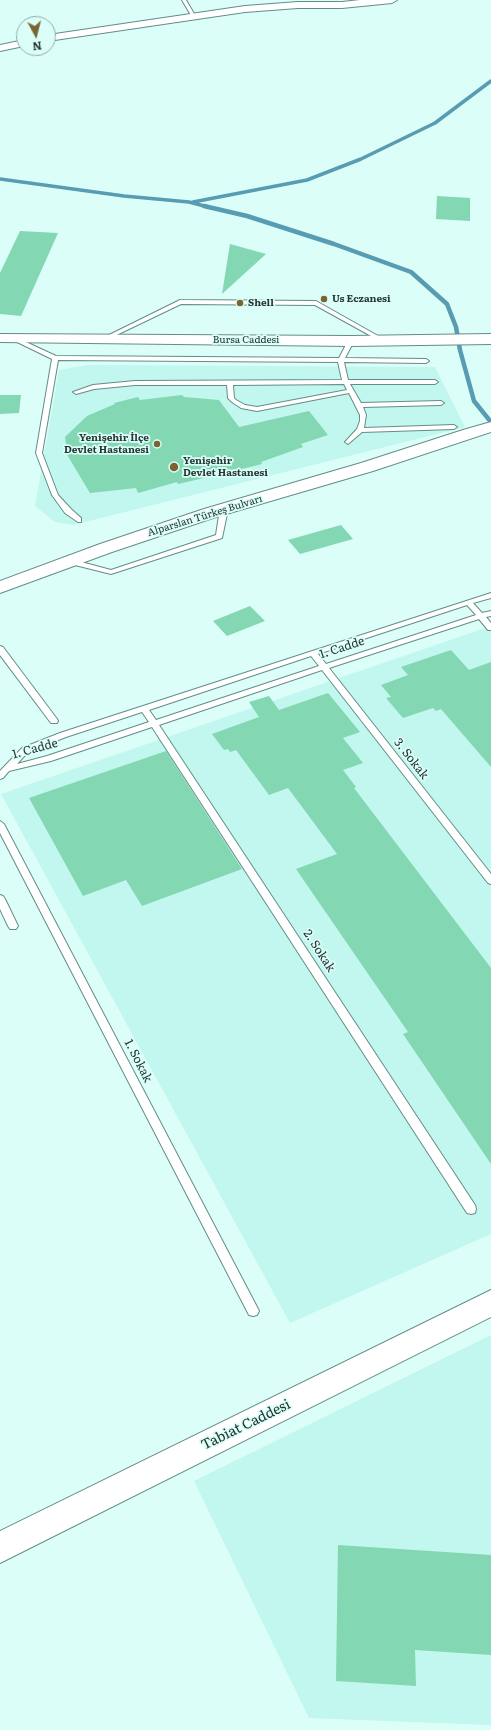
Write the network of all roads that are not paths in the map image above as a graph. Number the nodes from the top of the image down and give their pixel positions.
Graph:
1 (184, 0) edge
2 (392, 0) edge
3 (194, 16) junction
4 (56, 37) edge
5 (16, 45) edge
6 (0, 48) edge
7 (6, 338) edge
8 (104, 338) junction
9 (485, 340) edge
10 (351, 341) junction
11 (384, 341) junction
12 (55, 358) junction
13 (341, 361) junction
14 (426, 361) dead end
15 (230, 382) junction
16 (435, 382) dead end
17 (346, 383) junction
18 (352, 391) junction
19 (76, 392) dead end
20 (441, 403) dead end
21 (359, 405) junction
22 (491, 427) edge
23 (360, 430) junction
24 (473, 436) edge
25 (348, 442) dead end
26 (224, 509) junction
27 (78, 520) dead end
28 (70, 561) junction
29 (0, 587) edge
30 (491, 595) edge
31 (468, 602) junction
32 (491, 613) edge
33 (480, 616) junction
34 (491, 628) edge
35 (0, 649) edge
36 (313, 653) junction
37 (324, 666) junction
38 (144, 708) junction
39 (54, 721) dead end
40 (155, 724) junction
41 (7, 769) junction
42 (0, 776) edge
43 (0, 824) edge
44 (491, 881) edge
45 (0, 899) edge
46 (13, 926) dead end
47 (471, 1209) dead end
48 (491, 1303) edge
49 (253, 1311) dead end
50 (0, 1547) edge

1 - 3 lane
2 - 3 main road
3 - 4 main road
5 - 6 main road
7 - 8 main road, Bursa Caddesi
7 - 12 lane
8 - 10 main road, Bursa Caddesi
8 - 11 lane
9 - 11 main road, Bursa Caddesi
10 - 11 main road, Bursa Caddesi
10 - 13 lane
12 - 13 lane
12 - 27 lane
13 - 14 lane
13 - 17 lane
15 - 17 lane
15 - 18 lane
15 - 19 lane
16 - 17 lane
17 - 18 lane
18 - 21 lane
20 - 21 lane
21 - 23 lane
22 - 24 main road, Alparslan Türkeş Bulvarı
23 - 24 lane
23 - 25 lane
24 - 26 main road, Alparslan Türkeş Bulvarı
26 - 28 main road, Alparslan Türkeş Bulvarı
26 - 28 lane
28 - 29 main road, Alparslan Türkeş Bulvarı
30 - 31 lane, 1. Cadde
31 - 33 lane
31 - 36 lane, 1. Cadde
32 - 33 lane, 1. Cadde
33 - 34 lane
33 - 37 lane, 1. Cadde
35 - 39 lane
36 - 37 lane, 3. Sokak
36 - 38 lane, 1. Cadde
37 - 40 lane, 1. Cadde
37 - 44 lane, 3. Sokak
38 - 40 lane, 2. Sokak
38 - 41 lane, 1. Cadde
40 - 41 lane, 1. Cadde
40 - 47 lane, 2. Sokak
41 - 42 lane
43 - 49 lane, 1. Sokak
45 - 46 lane
48 - 50 main road, Tabiat Caddesi

